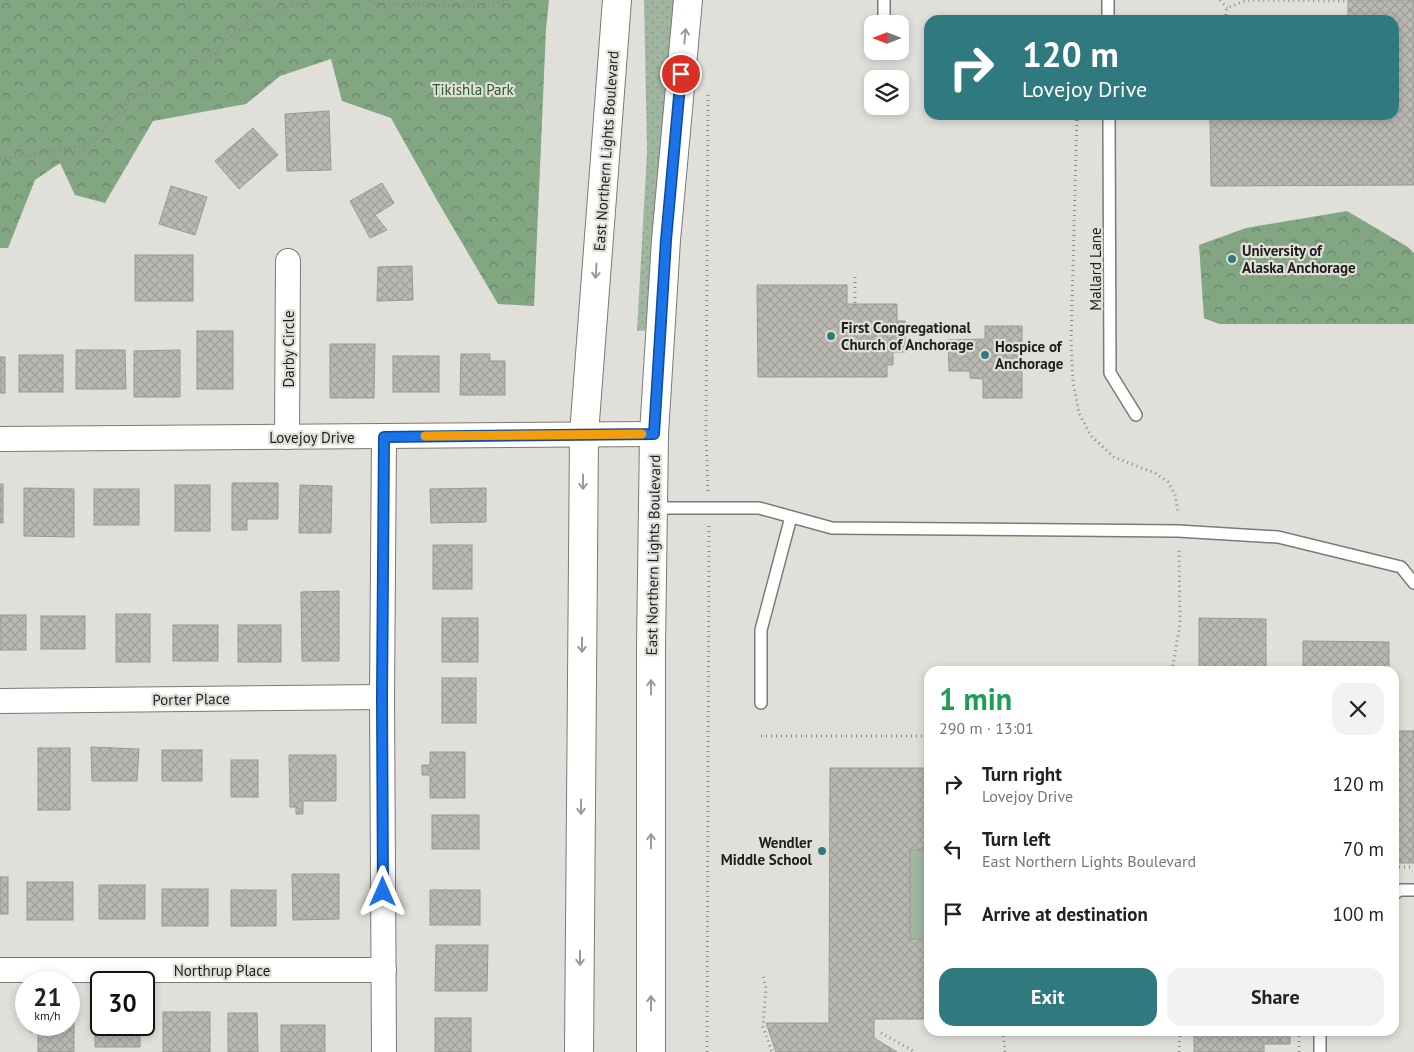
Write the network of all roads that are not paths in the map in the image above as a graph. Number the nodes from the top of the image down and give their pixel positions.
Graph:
1 (617, 0) edge
2 (688, 0) edge
3 (884, 0) edge
4 (1108, 0) edge
5 (884, 15) edge
6 (1108, 15) edge
7 (1109, 120) edge
8 (288, 261) dead end
9 (1136, 415) dead end
10 (584, 434) junction
11 (654, 434) junction
12 (287, 437) junction
13 (384, 437) junction
14 (0, 440) edge
15 (654, 508) junction
16 (791, 517) junction
17 (1414, 583) edge
18 (382, 697) junction
19 (0, 701) edge
20 (761, 703) dead end
21 (1414, 890) edge
22 (1399, 891) edge
23 (0, 970) edge
24 (384, 970) junction
25 (1320, 1036) edge
26 (384, 1052) edge
27 (579, 1052) edge
28 (651, 1052) edge
29 (1320, 1052) edge

1 -> 10 main road, East Northern Lights Boulevard
11 -> 2 main road, East Northern Lights Boulevard
3 - 5 lane
4 - 6 lane
7 - 9 lane, Mallard Lane
8 - 12 street, Darby Circle
10 - 11 street, Lovejoy Drive
10 - 13 street, Lovejoy Drive
10 -> 27 main road, East Northern Lights Boulevard
11 - 15 main road, East Northern Lights Boulevard
12 - 13 street, Lovejoy Drive
12 - 14 street, Lovejoy Drive
13 - 18 street
15 - 16 lane
28 -> 15 main road, East Northern Lights Boulevard
16 - 17 lane
16 - 20 lane
18 - 19 street, Porter Place
18 - 24 street
21 - 22 lane
23 - 24 street, Northrup Place
24 - 26 street
25 - 29 lane

